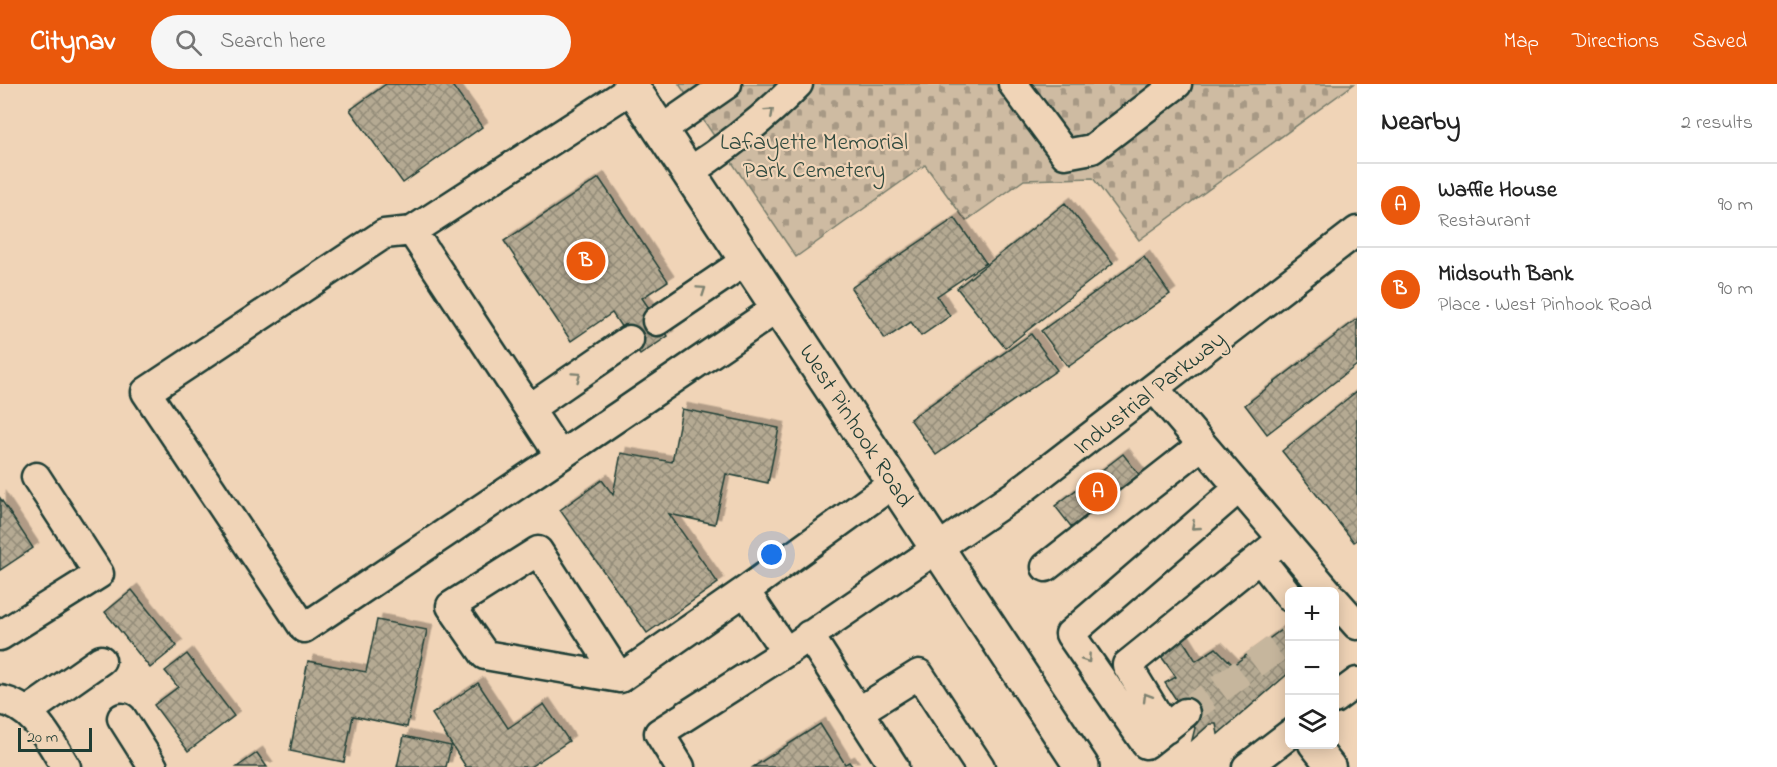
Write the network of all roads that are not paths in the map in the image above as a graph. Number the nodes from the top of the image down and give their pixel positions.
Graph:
1 (727, 84) edge
2 (798, 84) edge
3 (1012, 84) edge
4 (1177, 84) edge
5 (632, 86) edge
6 (661, 130) junction
7 (690, 172) junction
8 (412, 231) junction
9 (1357, 231) edge
10 (747, 260) junction
11 (779, 307) junction
12 (657, 321) dead end
13 (629, 340) dead end
14 (1154, 388) junction
15 (529, 409) junction
16 (1202, 445) junction
17 (560, 456) junction
18 (36, 477) dead end
19 (895, 482) junction
20 (1239, 488) junction
21 (1283, 539) junction
22 (937, 548) junction
23 (1260, 559) junction
24 (1046, 567) dead end
25 (1324, 587) edge
26 (745, 591) junction
27 (1285, 591) edge
28 (1339, 605) edge
29 (1357, 625) edge
30 (809, 635) junction
31 (0, 636) edge
32 (786, 652) junction
33 (101, 660) dead end
34 (620, 678) junction
35 (1357, 682) edge
36 (1339, 696) edge
37 (10, 704) edge
38 (858, 712) junction
39 (122, 718) dead end
40 (1285, 738) edge
41 (1317, 749) edge
42 (66, 767) edge
43 (153, 767) edge
44 (680, 767) edge
45 (894, 767) edge
46 (981, 767) edge
47 (1082, 767) edge
48 (1247, 767) edge
49 (1331, 767) edge

1 - 6 street
7 -> 2 street
3 - 4 street
5 - 6 main road, West Pinhook Road
5 - 8 street
6 - 7 main road, West Pinhook Road
7 - 10 main road, West Pinhook Road
8 - 15 street
8 - 17 street
9 - 14 street, Industrial Parkway
10 - 11 main road, West Pinhook Road
12 -> 10 street
11 - 17 street
11 - 19 main road, West Pinhook Road
15 -> 13 street
14 - 16 street
14 - 22 street, Industrial Parkway
15 - 17 street
16 - 20 street
16 - 24 street
18 - 31 street
19 - 22 main road, West Pinhook Road
19 - 26 street
20 - 21 street
20 -> 23 street
21 - 23 street
21 - 25 street
22 - 30 street, Industrial Parkway
22 - 47 main road, West Pinhook Road
23 - 27 street
26 - 32 street
26 - 34 street
28 - 29 street
30 - 32 street, Industrial Parkway
30 - 38 street
32 - 44 street, Industrial Parkway
33 - 37 street
34 - 34 street
35 - 36 street
37 - 42 street
38 - 45 street
38 - 46 street
39 - 43 street
40 - 48 street
41 - 49 street

